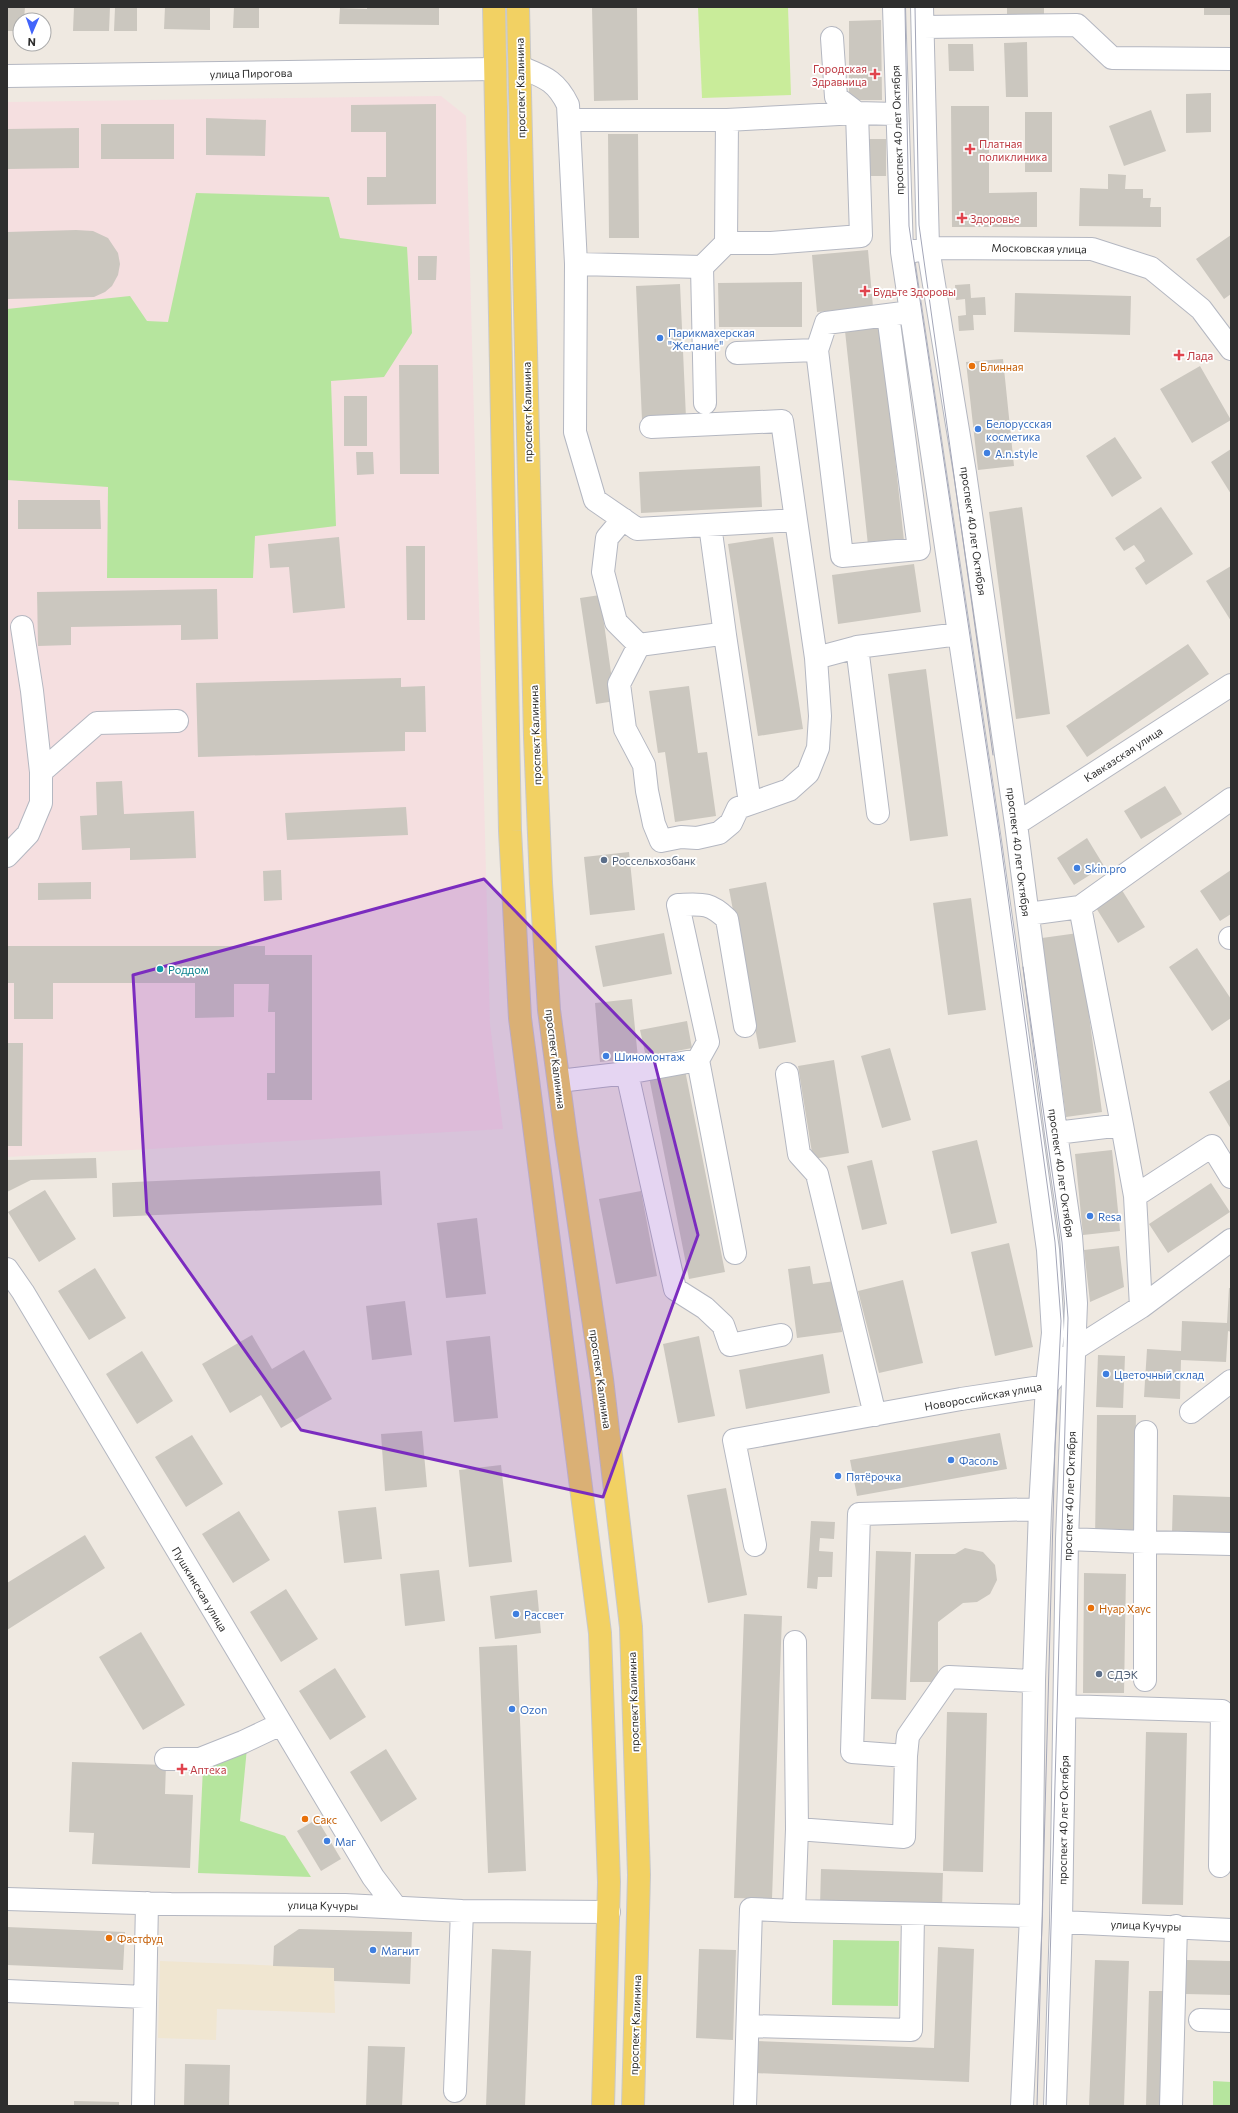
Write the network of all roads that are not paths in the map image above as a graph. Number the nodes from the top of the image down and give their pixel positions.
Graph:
1 (494, 7) edge
2 (518, 7) edge
3 (894, 7) edge
4 (923, 17) edge
5 (832, 38) dead end
6 (1231, 59) edge
7 (520, 67) junction
8 (495, 69) junction
9 (7, 76) edge
10 (857, 114) junction
11 (896, 114) junction
12 (570, 120) junction
13 (727, 120) junction
14 (726, 243) junction
15 (928, 248) junction
16 (902, 252) junction
17 (576, 264) junction
18 (702, 268) junction
19 (910, 312) junction
20 (888, 315) junction
21 (1231, 349) edge
22 (817, 350) junction
23 (737, 353) dead end
24 (705, 404) dead end
25 (651, 427) dead end
26 (623, 519) junction
27 (796, 520) junction
28 (710, 525) junction
29 (22, 627) dead end
30 (959, 634) junction
31 (726, 635) junction
32 (639, 644) junction
33 (857, 647) junction
34 (816, 658) junction
35 (1231, 685) edge
36 (177, 721) dead end
37 (41, 772) junction
38 (1231, 798) edge
39 (750, 803) junction
40 (878, 813) dead end
41 (1016, 824) junction
42 (7, 856) edge
43 (1080, 907) junction
44 (1028, 914) junction
45 (745, 1026) dead end
46 (698, 1060) junction
47 (627, 1073) junction
48 (787, 1074) dead end
49 (559, 1081) junction
50 (1122, 1125) junction
51 (1056, 1133) junction
52 (1231, 1177) edge
53 (1135, 1196) junction
54 (1231, 1240) edge
55 (735, 1253) dead end
56 (7, 1269) edge
57 (1141, 1307) junction
58 (781, 1335) dead end
59 (1075, 1349) junction
60 (1231, 1381) edge
61 (1046, 1386) junction
62 (1191, 1412) dead end
63 (875, 1415) junction
64 (1146, 1432) dead end
65 (1040, 1508) junction
66 (1068, 1539) junction
67 (1145, 1542) junction
68 (755, 1544) dead end
69 (1231, 1544) edge
70 (795, 1642) dead end
71 (1145, 1680) dead end
72 (1034, 1681) junction
73 (1065, 1706) junction
74 (281, 1724) junction
75 (906, 1756) junction
76 (166, 1758) dead end
77 (797, 1829) junction
78 (1220, 1866) dead end
79 (7, 1898) edge
80 (147, 1903) junction
81 (395, 1906) junction
82 (462, 1911) junction
83 (794, 1911) junction
84 (609, 1912) junction
85 (638, 1914) junction
86 (913, 1915) junction
87 (1030, 1916) junction
88 (1061, 1922) junction
89 (1176, 1926) junction
90 (1231, 1930) edge
91 (7, 1991) edge
92 (145, 1997) junction
93 (1200, 2020) dead end
94 (1231, 2021) edge
95 (748, 2026) junction
96 (455, 2091) dead end
97 (143, 2106) edge
98 (603, 2106) edge
99 (633, 2106) edge
100 (745, 2106) edge
101 (1022, 2106) edge
102 (1055, 2106) edge
103 (1171, 2106) edge

1 - 8 main road
2 - 7 main road, проспект Калинина
3 - 11 street, проспект 40 лет Октября
4 - 6 street
4 - 15 street, проспект 40 лет Октября
5 - 10 street
7 - 12 street
7 - 49 main road, проспект Калинина
8 - 9 street, улица Пирогова
8 - 84 main road
10 - 11 street
10 - 13 street
10 - 14 street
11 - 16 street, проспект 40 лет Октября
12 - 13 street
12 - 17 street
13 - 14 street
14 - 18 street
15 - 16 street
15 - 21 street, Московская улица
15 - 41 street, проспект 40 лет Октября
16 - 19 street, проспект 40 лет Октября
17 - 18 street
17 - 26 street
18 - 24 street
19 - 20 street
19 - 30 street, проспект 40 лет Октября
20 - 22 street
20 - 22 street
22 - 23 street
25 - 27 street
26 - 28 street
26 - 32 street
27 - 28 street
27 - 34 street
28 - 31 street
29 - 37 street
30 - 33 street
30 - 61 street, проспект 40 лет Октября
31 - 32 street
31 - 39 street
32 - 39 street
33 - 34 street
33 - 40 street
34 - 39 street
35 - 41 street, Кавказская улица
36 - 37 street
37 - 42 street
38 - 43 street
41 - 44 street, проспект 40 лет Октября
43 - 44 street
43 - 50 street
44 - 51 street, проспект 40 лет Октября
45 - 46 street
46 - 47 street
46 - 55 street
47 - 49 street
47 - 58 street
48 - 63 street
49 - 85 main road, проспект Калинина
50 - 51 street
50 - 53 street
51 - 59 street, проспект 40 лет Октября
52 - 53 street
53 - 57 street
54 - 57 street, Новороссийская улица
56 - 74 street, Пушкинская улица
57 - 59 street, Новороссийская улица
59 - 61 street, Новороссийская улица
59 - 66 street, проспект 40 лет Октября
60 - 62 street
61 - 63 street, Новороссийская улица
61 - 65 street, проспект 40 лет Октября
63 - 68 street, Новороссийская улица
64 - 67 street
65 - 72 street, проспект 40 лет Октября
65 - 75 street
66 - 67 street
66 - 73 street, проспект 40 лет Октября
67 - 69 street
67 - 71 street
70 - 77 street
72 - 75 street
72 - 87 street, проспект 40 лет Октября
73 - 78 street
73 - 88 street, проспект 40 лет Октября
74 - 76 street
74 - 81 street, Пушкинская улица
75 - 77 street
77 - 83 street
79 - 80 street, улица Кучуры
80 - 81 street, улица Кучуры
80 - 92 street
81 - 82 street, улица Кучуры
82 - 84 street, улица Кучуры
82 - 96 street
83 - 86 street
83 - 95 street
84 - 85 main road, улица Кучуры
84 - 98 main road
85 - 99 main road, проспект Калинина
86 - 87 street
86 - 95 street
87 - 101 street, проспект 40 лет Октября
88 - 89 street, улица Кучуры
88 - 102 street, проспект 40 лет Октября
89 - 90 street, улица Кучуры
89 - 103 street
91 - 92 street
92 - 97 street
93 - 94 street
95 - 100 street

